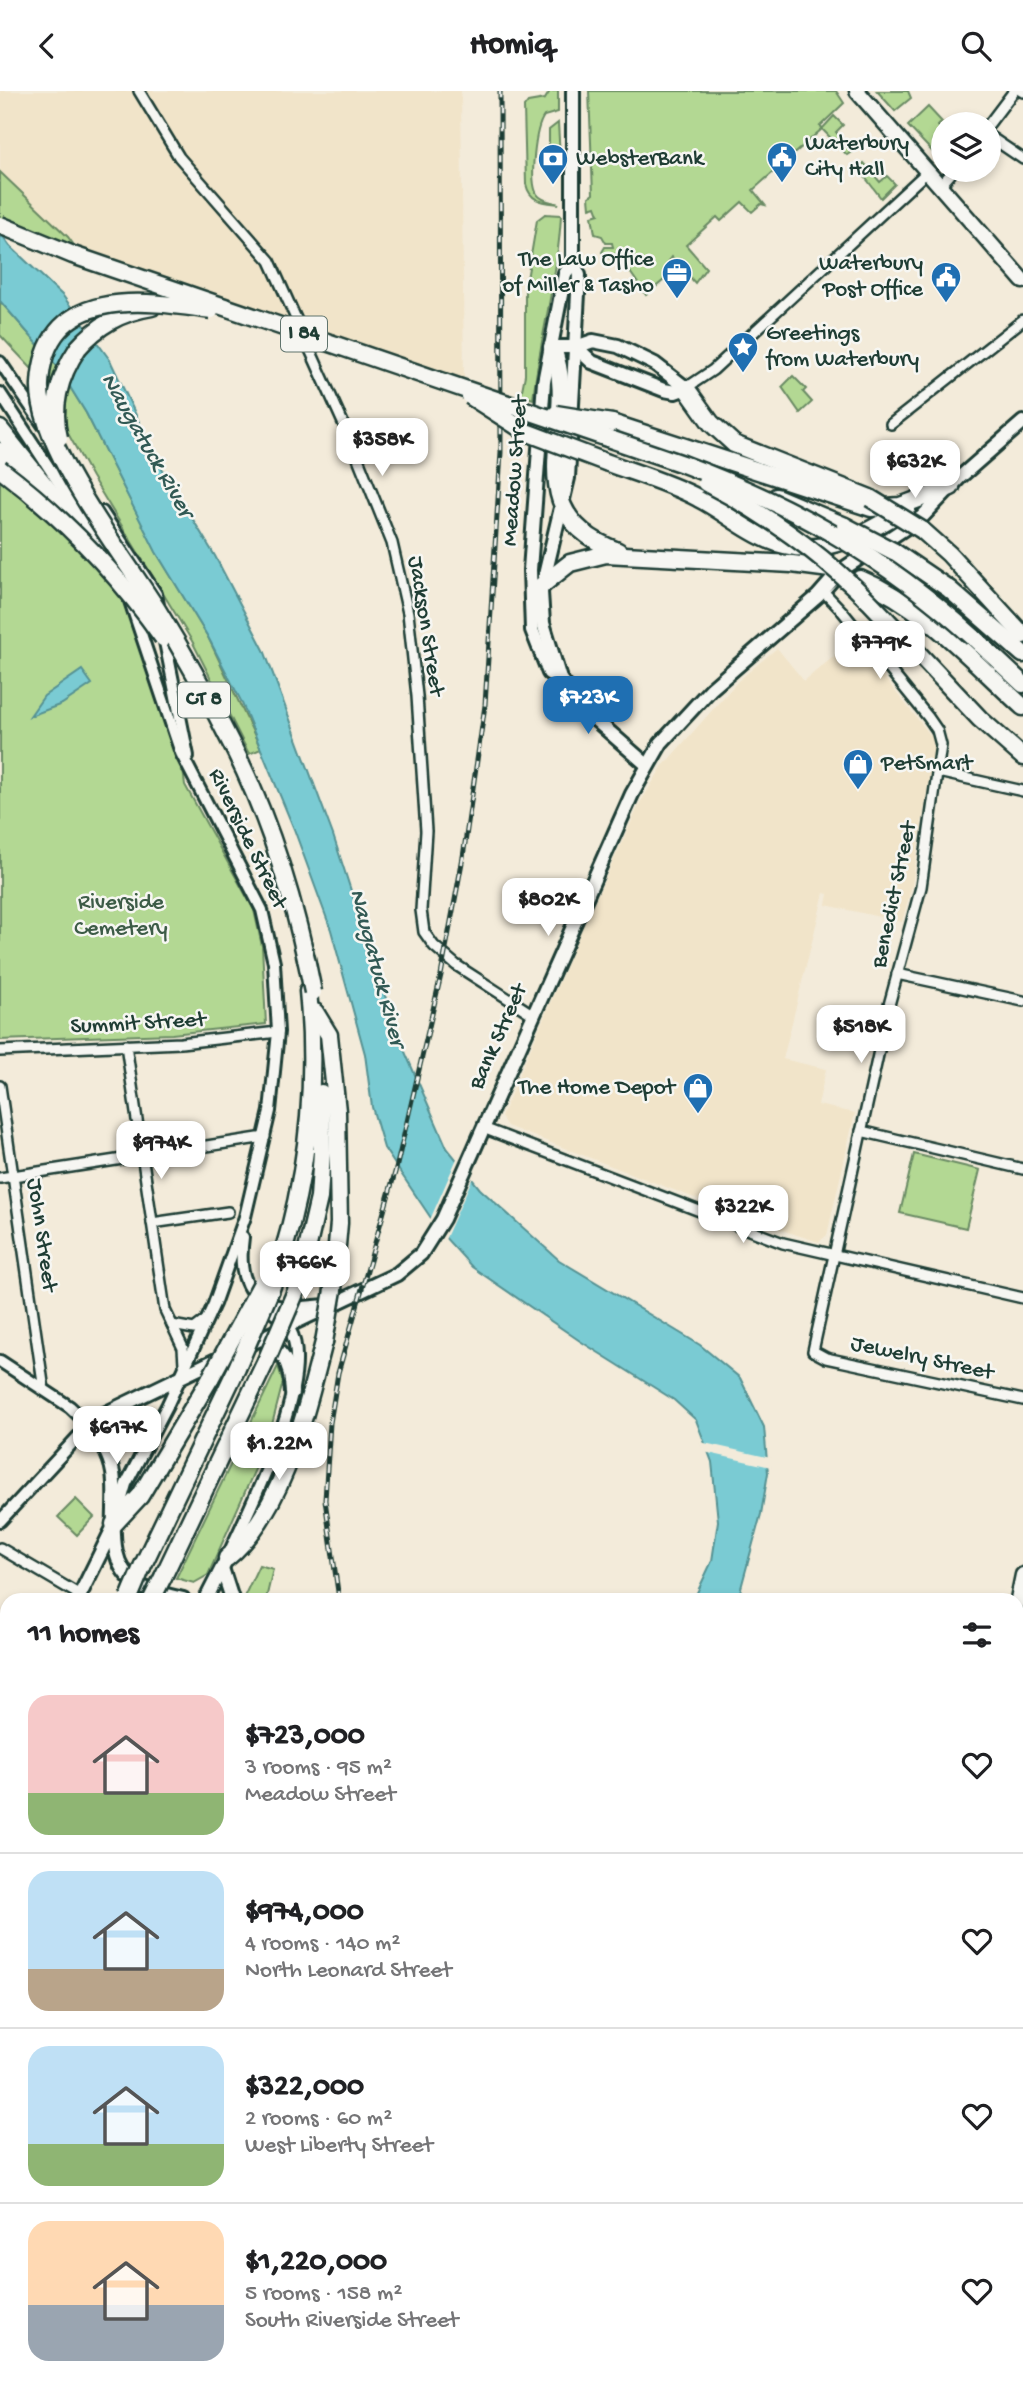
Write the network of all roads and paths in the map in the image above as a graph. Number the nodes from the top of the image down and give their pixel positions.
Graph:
1 (139, 91) edge
2 (573, 91) edge
3 (857, 91) edge
4 (1014, 91) edge
5 (998, 112) edge
6 (1001, 144) edge
7 (1023, 159) edge
8 (928, 171) junction
9 (944, 182) edge
10 (941, 185) junction
11 (0, 225) edge
12 (0, 232) edge
13 (73, 255) junction
14 (573, 261) junction
15 (1023, 281) edge
16 (248, 315) junction
17 (1023, 320) edge
18 (552, 347) junction
19 (576, 347) junction
20 (0, 362) edge
21 (455, 385) junction
22 (686, 388) junction
23 (22, 392) junction
24 (2, 401) edge
25 (1023, 422) edge
26 (891, 424) dead end
27 (0, 429) edge
28 (610, 431) junction
29 (0, 451) edge
30 (672, 461) junction
31 (1, 470) edge
32 (951, 487) junction
33 (930, 496) junction
34 (562, 506) junction
35 (82, 532) junction
36 (634, 554) junction
37 (541, 586) junction
38 (822, 591) junction
39 (1023, 635) edge
40 (176, 640) junction
41 (1023, 654) edge
42 (560, 679) junction
43 (1023, 684) edge
44 (1023, 707) edge
45 (1023, 757) edge
46 (648, 765) junction
47 (189, 770) junction
48 (938, 772) junction
49 (1023, 791) edge
50 (261, 813) junction
51 (897, 974) junction
52 (1023, 1001) edge
53 (315, 1012) junction
54 (532, 1014) junction
55 (278, 1032) junction
56 (126, 1045) junction
57 (0, 1051) edge
58 (0, 1086) edge
59 (483, 1128) junction
60 (861, 1131) junction
61 (265, 1137) junction
62 (143, 1156) junction
63 (1023, 1170) edge
64 (13, 1176) junction
65 (0, 1178) edge
66 (228, 1212) dead end
67 (245, 1217) junction
68 (152, 1223) junction
69 (833, 1256) junction
70 (267, 1286) junction
71 (335, 1297) junction
72 (1023, 1298) edge
73 (263, 1305) junction
74 (208, 1318) junction
75 (170, 1325) junction
76 (288, 1327) junction
77 (252, 1343) junction
78 (814, 1353) joint
79 (0, 1361) edge
80 (182, 1371) junction
81 (44, 1390) junction
82 (292, 1393) junction
83 (1023, 1400) edge
84 (89, 1425) junction
85 (0, 1521) edge
86 (114, 1524) junction
87 (0, 1548) edge
88 (225, 1563) junction
89 (1023, 1575) edge
90 (73, 1593) edge
91 (81, 1593) edge
92 (131, 1593) edge
93 (155, 1593) edge
94 (162, 1593) edge
95 (209, 1593) edge
96 (231, 1593) edge
97 (1019, 1593) edge

1 - 54 street, Jackson Street
2 - 14 main road, Meadow Street
3 - 8 main road
4 - 5 street
6 - 7 street
8 - 10 main road
8 - 22 street
9 - 10 street
10 - 15 main road
11 - 13 highway, bridge
12 - 13 highway, I 84, bridge
13 - 16 highway, I 84, bridge
14 - 18 main road, Meadow Street
14 - 19 main road, Meadow Street
16 - 21 highway, I 84, bridge
16 - 30 highway, I 84, bridge
16 - 40 highway, bridge
16 - 50 highway, bridge
17 - 26 street
18 - 19 main road
18 - 34 highway
18 - 42 main road, Meadow Street
19 - 22 main road
19 - 22 main road
19 - 34 main road, Meadow Street
20 - 23 street, Riverside Street
21 - 28 highway, I 84, bridge
21 - 33 highway, bridge
22 - 39 highway, bridge
23 - 24 street
23 - 47 street, Riverside Street
24 - 47 street, Riverside Street
25 - 32 main road, Bank Street
27 - 35 highway
28 - 33 highway
28 - 41 highway, bridge
29 - 35 highway, CT 8
30 - 43 highway, I 84, bridge
30 - 45 highway, bridge
31 - 50 highway, CT 8, bridge
32 - 33 highway
32 - 38 main road, Bank Street
34 - 36 highway
34 - 37 main road, Meadow Street
35 - 40 highway, CT 8, bridge
36 - 37 highway
36 - 44 highway, bridge
37 - 42 main road, Meadow Street
38 - 46 main road, Bank Street
38 - 48 street, Benedict Street
40 - 53 highway, CT 8, bridge
42 - 46 main road, Meadow Street
46 - 54 main road, Bank Street
47 - 55 street, Riverside Street
48 - 49 street
48 - 51 street, Benedict Street
50 - 70 highway, CT 8, bridge
51 - 52 street
51 - 60 street, Benedict Street
53 - 71 highway
53 - 93 highway, CT 8, bridge
54 - 59 main road, Bank Street
55 - 56 street, Summit Street
55 - 61 street, Riverside Street
56 - 57 street, Summit Street
56 - 62 street
58 - 64 street, John Street
59 - 69 street
59 - 71 main road, Bank Street
60 - 63 street
60 - 69 street, Benedict Street
61 - 62 street
61 - 67 street, Riverside Street
62 - 64 street
62 - 68 street
64 - 65 street
64 - 81 street, John Street
66 - 68 street
67 - 73 street, Riverside Street
67 - 74 street, Riverside Street
68 - 75 street
69 - 72 street
69 - 78 street, Benedict Street
70 - 86 highway, bridge
70 - 92 highway, bridge
71 - 73 main road
71 - 76 main road, Bank Street
71 - 88 highway, bridge
73 - 76 street, Riverside Street
74 - 75 street
74 - 80 street, Riverside Street
75 - 80 street
76 - 77 main road, Bank Street
76 - 82 street
77 - 80 main road, Bank Street
77 - 82 main road
78 - 83 street, Jewelry Street
79 - 81 street
80 - 84 main road, Bank Street
80 - 86 street, Riverside Street
81 - 84 street
82 - 88 street
84 - 85 street, Bank Street
84 - 86 main road
86 - 91 main road
86 - 94 main road
87 - 90 street
88 - 95 main road
88 - 96 main road
89 - 97 main road

